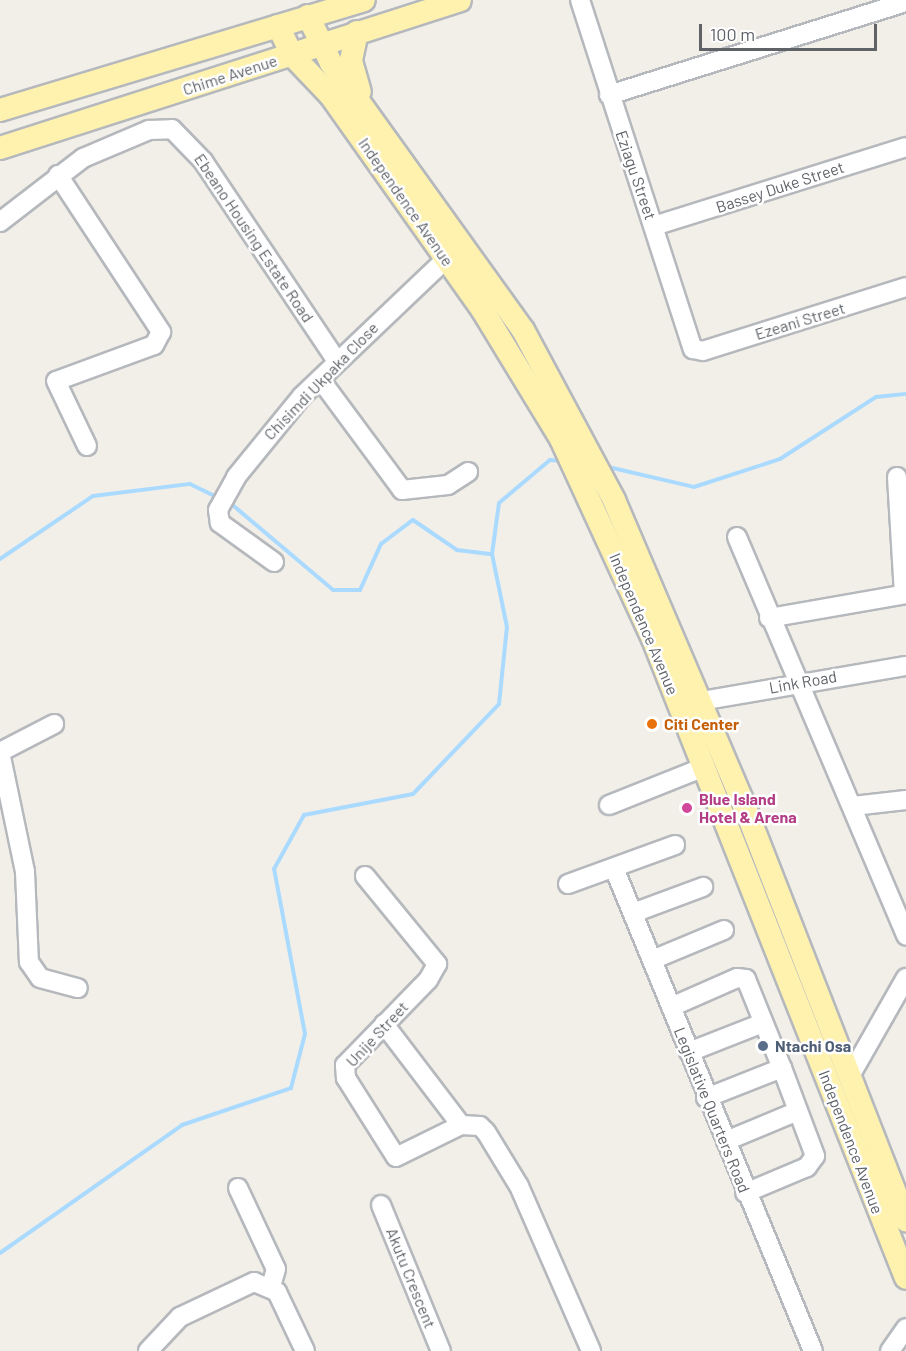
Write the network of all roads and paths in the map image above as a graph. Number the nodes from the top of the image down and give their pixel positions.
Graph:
1 (364, 0) edge
2 (460, 0) edge
3 (580, 0) edge
4 (906, 2) edge
5 (309, 16) junction
6 (278, 26) junction
7 (357, 32) junction
8 (322, 45) junction
9 (292, 55) junction
10 (173, 94) junction
11 (609, 95) junction
12 (331, 96) junction
13 (0, 110) edge
14 (365, 110) junction
15 (906, 147) edge
16 (0, 148) edge
17 (58, 175) junction
18 (0, 222) edge
19 (654, 226) junction
20 (446, 260) junction
21 (906, 287) edge
22 (693, 349) joint
23 (337, 361) junction
24 (320, 379) junction
25 (577, 441) junction
26 (87, 446) dead end
27 (468, 472) dead end
28 (897, 477) dead end
29 (737, 537) dead end
30 (274, 562) dead end
31 (905, 594) edge
32 (769, 618) junction
33 (906, 666) edge
34 (798, 681) junction
35 (701, 701) junction
36 (54, 724) dead end
37 (0, 752) edge
38 (702, 768) junction
39 (906, 800) edge
40 (609, 804) dead end
41 (853, 806) junction
42 (675, 845) dead end
43 (614, 868) junction
44 (365, 876) dead end
45 (568, 884) dead end
46 (703, 887) dead end
47 (633, 913) junction
48 (724, 930) dead end
49 (906, 936) edge
50 (652, 960) junction
51 (906, 978) edge
52 (78, 988) dead end
53 (671, 1007) junction
54 (763, 1023) junction
55 (384, 1024) junction
56 (688, 1052) junction
57 (782, 1068) junction
58 (850, 1076) junction
59 (706, 1098) junction
60 (798, 1111) junction
61 (461, 1125) junction
62 (726, 1141) junction
63 (238, 1188) dead end
64 (745, 1193) junction
65 (381, 1205) dead end
66 (906, 1221) edge
67 (906, 1278) edge
68 (262, 1284) junction
69 (906, 1328) edge
70 (148, 1351) edge
71 (305, 1351) edge
72 (441, 1351) edge
73 (591, 1351) edge
74 (813, 1351) edge
75 (890, 1351) edge

1 - 5 main road, Chime Avenue
2 - 7 main road, Chime Avenue
3 - 11 street, Eziagu Street
4 - 11 street
5 - 6 main road, Chime Avenue
5 - 8 main road, Independence Avenue
6 - 9 main road, Independence Avenue
6 - 13 main road, Chime Avenue
7 - 8 main road, Chime Avenue
7 - 14 main road
8 - 9 main road, Chime Avenue
8 - 14 main road, Independence Avenue
9 - 10 main road, Chime Avenue
9 - 12 main road, Independence Avenue
10 - 12 main road
10 - 16 main road, Chime Avenue
11 - 19 street, Eziagu Street
12 - 20 main road, Independence Avenue
14 - 25 main road, Independence Avenue
15 - 19 street, Bassey Duke Street
17 - 18 street
17 - 23 street, Ebeano Housing Estate Road
17 - 26 street
19 - 22 street, Eziagu Street
20 - 23 street, Chisimdi Ukpaka Close
20 - 25 main road, Independence Avenue
21 - 22 street, Ezeani Street
23 - 24 street, Chisimdi Ukpaka Close
24 - 27 street
24 - 30 street, Chisimdi Ukpaka Close
25 - 35 main road, Independence Avenue
25 - 38 main road, Independence Avenue
28 - 31 street
29 - 32 street
31 - 32 street
32 - 34 street
33 - 34 street, Link Road
34 - 35 street, Link Road
34 - 41 street
35 - 58 main road, Independence Avenue
36 - 37 street
37 - 52 street
38 - 40 street
38 - 67 main road, Independence Avenue
39 - 41 street
41 - 49 street
42 - 43 street
43 - 45 street
43 - 47 street, Legislative Quarters Road
44 - 55 street, Unije Street
46 - 47 street
47 - 50 street, Legislative Quarters Road
48 - 50 street
50 - 53 street, Legislative Quarters Road
51 - 58 street
53 - 54 street
53 - 56 street, Legislative Quarters Road
54 - 56 street
54 - 57 street
55 - 61 street
55 - 61 street, Unije Street
56 - 59 street, Legislative Quarters Road
57 - 59 street
57 - 60 street
58 - 66 main road, Independence Avenue
59 - 62 street, Legislative Quarters Road
60 - 62 street
60 - 64 street
61 - 73 street
62 - 64 street, Legislative Quarters Road
63 - 68 street
64 - 74 street, Legislative Quarters Road
65 - 72 street, Akutu Crescent
68 - 70 street
68 - 71 street
69 - 75 street

